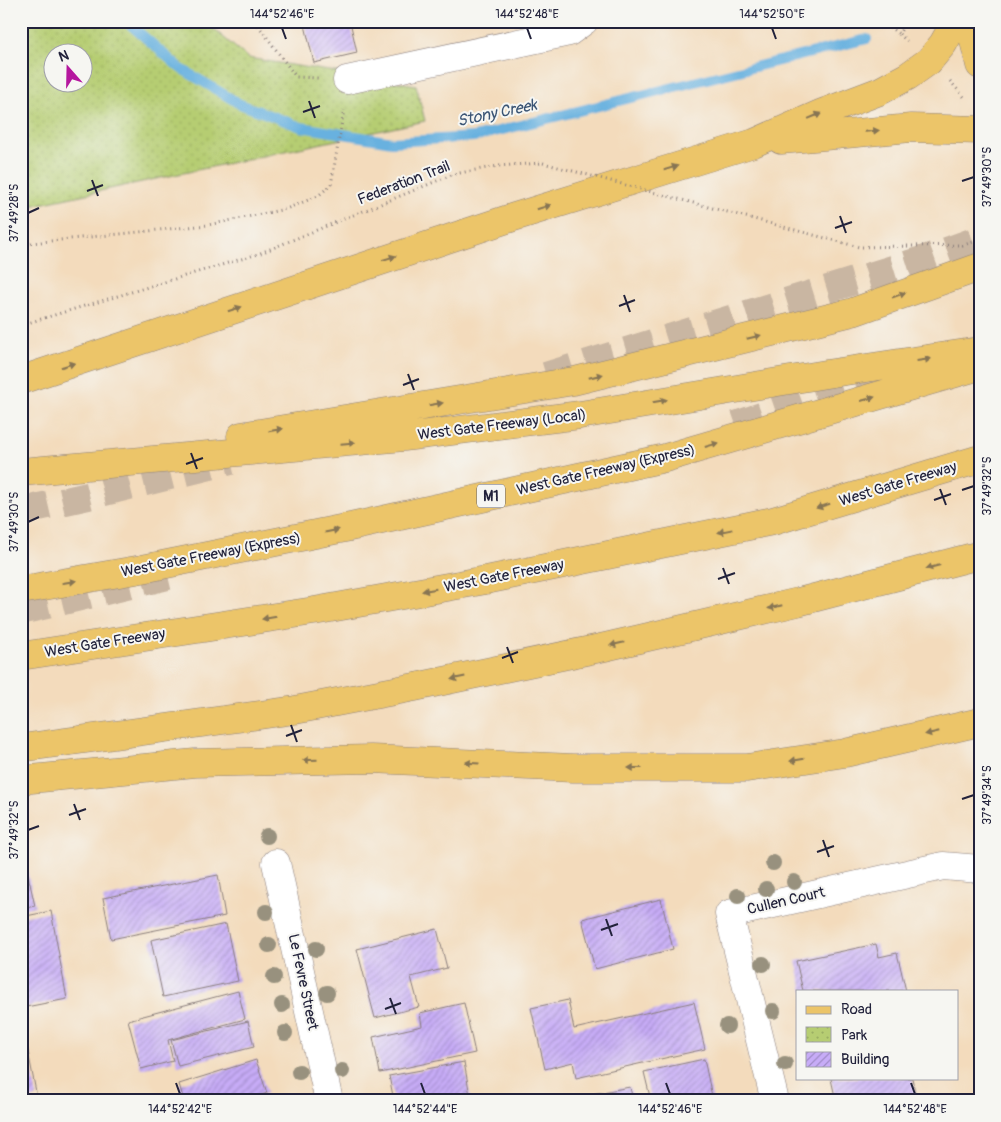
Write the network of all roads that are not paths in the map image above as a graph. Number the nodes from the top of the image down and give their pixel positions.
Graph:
1 (584, 21) edge
2 (956, 21) edge
3 (969, 21) edge
4 (980, 65) edge
5 (347, 83) road end
6 (980, 130) edge
7 (754, 142) junction
8 (980, 267) edge
9 (968, 362) edge
10 (21, 380) edge
11 (975, 461) edge
12 (30, 472) edge
13 (980, 555) edge
14 (21, 590) edge
15 (21, 656) edge
16 (980, 722) edge
17 (21, 748) edge
18 (21, 780) edge
19 (276, 864) dead end
20 (980, 869) edge
21 (329, 1101) edge
22 (775, 1101) edge

1 - 5 street
7 -> 2 main road
3 - 4 main road
7 -> 6 main road
10 -> 7 main road
12 -> 8 main road
12 -> 9 main road, West Gate Freeway (Local) / M1
14 -> 9 main road, West Gate Freeway (Express) / M1
11 -> 15 main road, West Gate Freeway
13 -> 17 main road
16 -> 18 main road
19 - 21 street, Le Fevre Street
20 - 22 street, Cullen Court

